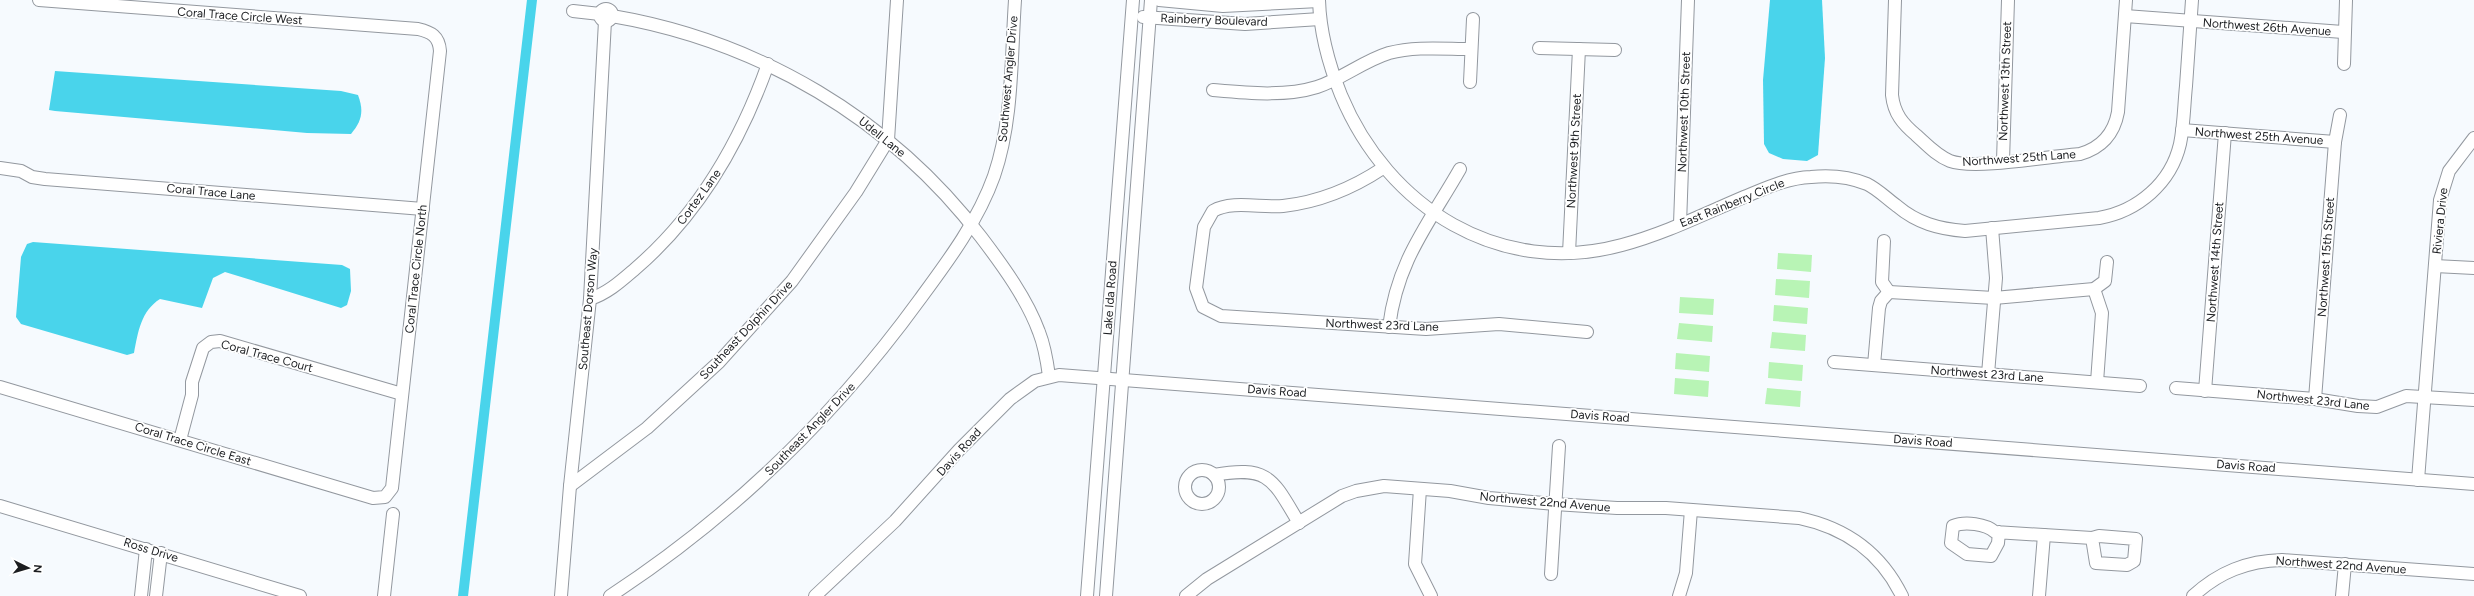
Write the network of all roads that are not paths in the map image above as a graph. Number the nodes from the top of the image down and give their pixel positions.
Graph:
1 (39, 0) edge
2 (1015, 0) edge
3 (1133, 0) edge
4 (1151, 0) edge
5 (1159, 0) edge
6 (1688, 0) edge
7 (1894, 0) edge
8 (2008, 0) edge
9 (2126, 0) edge
10 (2192, 0) edge
11 (2346, 0) edge
12 (1319, 1) edge
13 (893, 2) edge
14 (573, 11) dead end
15 (606, 12) edge
16 (1132, 16) junction
17 (2125, 16) junction
18 (1150, 17) junction
19 (1320, 19) junction
20 (1473, 19) dead end
21 (2191, 21) junction
22 (2343, 32) junction
23 (438, 39) joint
24 (1539, 48) dead end
25 (1471, 49) junction
26 (1578, 49) junction
27 (1615, 50) dead end
28 (768, 64) junction
29 (2344, 64) dead end
30 (1334, 79) junction
31 (1470, 82) dead end
32 (1213, 90) dead end
33 (2340, 116) dead end
34 (2182, 130) junction
35 (2225, 133) junction
36 (2474, 138) edge
37 (888, 140) junction
38 (2335, 142) junction
39 (2003, 161) junction
40 (0, 168) edge
41 (1383, 168) junction
42 (1460, 169) dead end
43 (423, 209) junction
44 (1434, 214) junction
45 (971, 224) junction
46 (1680, 224) junction
47 (1992, 228) junction
48 (1884, 241) dead end
49 (1569, 253) junction
50 (2107, 262) dead end
51 (2435, 266) junction
52 (2474, 268) edge
53 (2094, 289) junction
54 (1889, 292) junction
55 (1994, 298) junction
56 (590, 299) junction
57 (1388, 327) junction
58 (1587, 332) dead end
59 (1834, 362) dead end
60 (1874, 365) junction
61 (1988, 374) junction
62 (1050, 376) junction
63 (1104, 378) junction
64 (1122, 379) junction
65 (2097, 382) junction
66 (2140, 386) dead end
67 (0, 387) edge
68 (2176, 388) dead end
69 (2205, 391) junction
70 (402, 394) junction
71 (2425, 397) junction
72 (2315, 399) junction
73 (2474, 400) edge
74 (180, 440) junction
75 (1559, 446) dead end
76 (1214, 476) dead end
77 (2418, 480) junction
78 (2474, 484) edge
79 (570, 486) junction
80 (1420, 489) junction
81 (385, 497) joint
82 (1555, 504) junction
83 (0, 506) edge
84 (1691, 510) junction
85 (393, 514) dead end
86 (1299, 523) junction
87 (1999, 532) dead end
88 (2044, 535) junction
89 (2092, 538) dead end
90 (146, 549) junction
91 (161, 553) junction
92 (2345, 564) junction
93 (1551, 574) dead end
94 (2474, 574) edge
95 (141, 596) edge
96 (156, 596) edge
97 (300, 596) edge
98 (384, 596) edge
99 (561, 596) edge
100 (610, 596) edge
101 (815, 596) edge
102 (1087, 596) edge
103 (1106, 596) edge
104 (1186, 596) edge
105 (1431, 596) edge
106 (1679, 596) edge
107 (1902, 596) edge
108 (2039, 596) edge
109 (2193, 596) edge
110 (2342, 596) edge

1 - 23 street, Coral Trace Circle West
2 - 45 street, Southwest Angler Drive
3 - 16 street, Lake Ida Road
4 - 18 street, Lake Ida Road
5 - 12 street, Rainberry Boulevard
6 - 46 street, Northwest 10th Street
7 - 39 street, Northwest 25th Lane
8 - 39 street, Northwest 13th Street
9 - 17 street
10 - 21 street, East Rainberry Circle
11 - 22 street
12 - 19 street, East Rainberry Circle
13 - 37 street
14 - 15 street, Udell Lane
15 - 28 street, Udell Lane
15 - 56 street, Southeast Dorson Way
16 - 18 street, Rainberry Boulevard
16 - 63 street, Lake Ida Road
17 - 21 street, Northwest 26th Avenue
17 - 39 street, Northwest 25th Lane
18 - 19 street, Rainberry Boulevard
18 - 64 street, Lake Ida Road
19 - 30 street, East Rainberry Circle
20 - 25 street
21 - 22 street, Northwest 26th Avenue
21 - 34 street, East Rainberry Circle
22 - 29 street
23 - 43 street, Coral Trace Circle North
24 - 26 street
25 - 30 street
25 - 31 street
26 - 27 street
26 - 49 street, Northwest 9th Street
28 - 37 street, Udell Lane
28 - 56 street, Cortez Lane
30 - 32 street
30 - 41 street, East Rainberry Circle
33 - 38 street, Northwest 15th Street
34 - 35 street, Northwest 25th Avenue
34 - 47 street, East Rainberry Circle
35 - 38 street, Northwest 25th Avenue
35 - 69 street, Northwest 14th Street
36 - 51 street, Riviera Drive
37 - 45 street, Udell Lane
37 - 79 street, Southeast Dolphin Drive
38 - 72 street, Northwest 15th Street
40 - 43 street, Coral Trace Lane
41 - 44 street, East Rainberry Circle
41 - 57 street, Northwest 23rd Lane
42 - 44 street
43 - 70 street, Coral Trace Circle North
44 - 49 street, East Rainberry Circle
44 - 57 street
45 - 62 street, Udell Lane
45 - 100 street, Southeast Angler Drive
46 - 47 street, East Rainberry Circle
46 - 49 street, East Rainberry Circle
47 - 55 street
48 - 54 street
50 - 53 street
51 - 52 street, Riviera Drive
51 - 71 street, Riviera Drive
53 - 55 street
53 - 65 street
54 - 55 street
54 - 60 street
55 - 61 street
56 - 79 street, Southeast Dorson Way
57 - 58 street, Northwest 23rd Lane
59 - 60 street, Northwest 23rd Lane
60 - 61 street, Northwest 23rd Lane
61 - 65 street, Northwest 23rd Lane
62 - 63 street, Davis Road
62 - 101 street, Davis Road
63 - 64 street, Davis Road
63 - 102 street, Lake Ida Road
64 - 77 street, Davis Road
64 - 103 street, Lake Ida Road
65 - 66 street, Northwest 23rd Lane
67 - 74 street, Coral Trace Circle East
68 - 69 street, Northwest 23rd Lane
69 - 72 street, Northwest 23rd Lane
70 - 74 street, Coral Trace Court
70 - 81 street, Coral Trace Circle North
71 - 72 street, Northwest 23rd Lane
71 - 73 street
71 - 77 street, Riviera Drive
74 - 81 street, Coral Trace Circle East
75 - 82 street
76 - 86 street
77 - 78 street, Davis Road
79 - 99 street, Southeast Dorson Way
80 - 82 street, Northwest 22nd Avenue
80 - 86 street, Northwest 22nd Avenue
80 - 105 street
82 - 84 street, Northwest 22nd Avenue
82 - 93 street
83 - 90 street, Ross Drive
84 - 106 street
84 - 107 street, Northwest 22nd Avenue
85 - 98 street
86 - 104 street, Northwest 22nd Avenue
87 - 88 street
88 - 89 street
88 - 108 street
90 - 91 street, Ross Drive
90 - 95 street
91 - 96 street
91 - 97 street, Ross Drive
92 - 94 street, Northwest 22nd Avenue
92 - 109 street, Northwest 22nd Avenue
92 - 110 street

